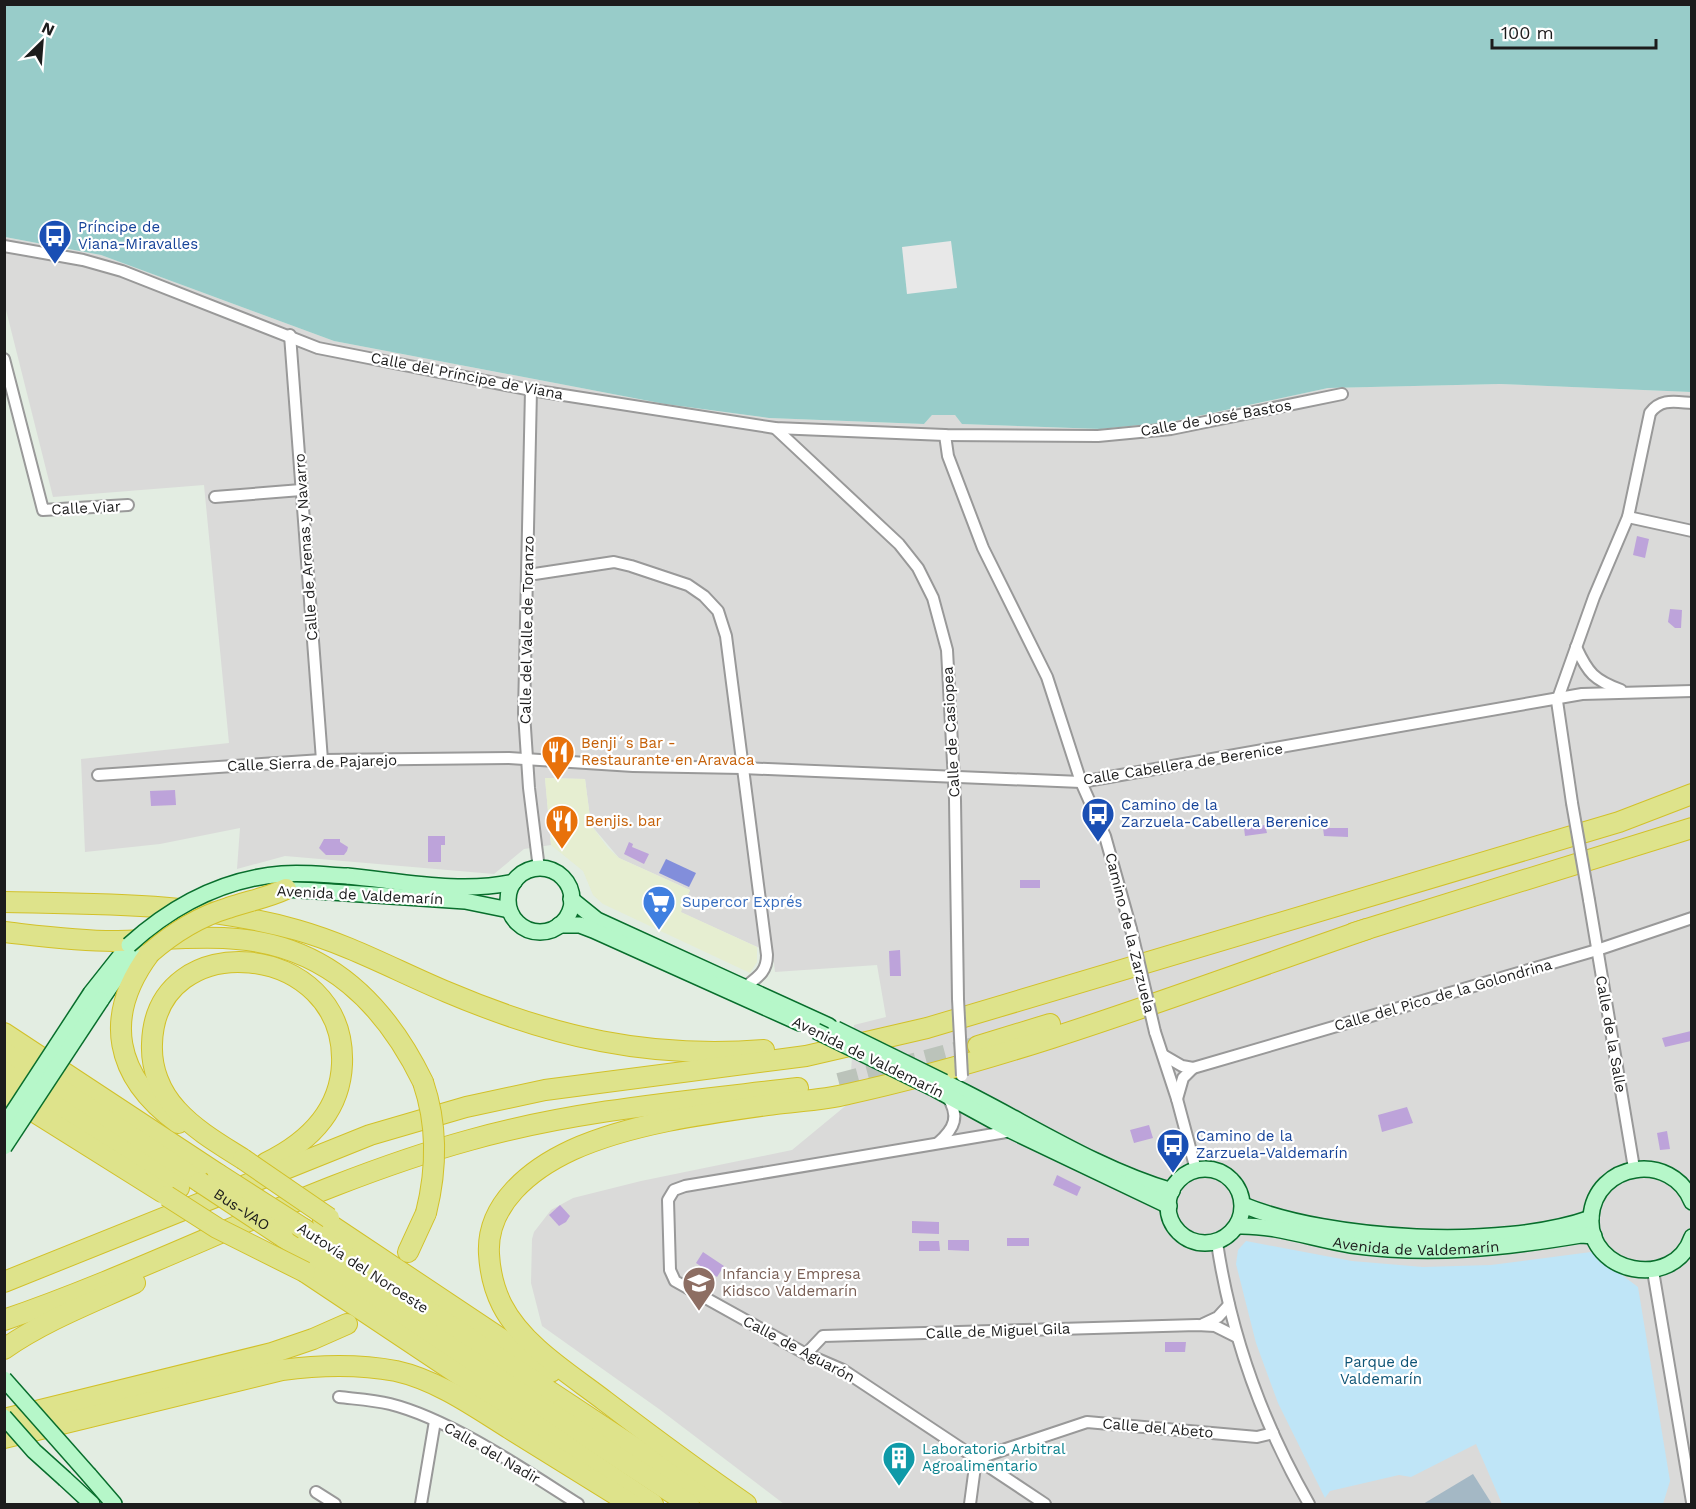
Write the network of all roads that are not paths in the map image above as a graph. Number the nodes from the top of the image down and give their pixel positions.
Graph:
1 (4, 246) edge
2 (290, 335) junction
3 (4, 359) edge
4 (531, 390) junction
5 (1342, 394) dead end
6 (1692, 403) edge
7 (775, 428) junction
8 (945, 435) junction
9 (301, 490) junction
10 (215, 497) dead end
11 (128, 505) dead end
12 (1628, 517) junction
13 (1692, 531) edge
14 (528, 575) junction
15 (1576, 647) junction
16 (1692, 691) edge
17 (1627, 692) junction
18 (1557, 700) junction
19 (527, 759) junction
20 (322, 760) junction
21 (742, 768) junction
22 (98, 775) dead end
23 (954, 777) junction
24 (1081, 782) junction
25 (1692, 794) edge
26 (1692, 828) edge
27 (539, 868) junction
28 (513, 882) junction
29 (286, 889) joint
30 (572, 899) junction
31 (4, 902) edge
32 (509, 910) junction
33 (1692, 918) edge
34 (560, 925) junction
35 (1366, 929) junction
36 (4, 932) edge
37 (141, 949) junction
38 (1597, 950) junction
39 (745, 987) junction
40 (96, 997) junction
41 (822, 1028) junction
42 (927, 1028) junction
43 (4, 1033) edge
44 (978, 1046) tunnel mouth
45 (4, 1052) edge
46 (1163, 1055) junction
47 (1193, 1068) junction
48 (4, 1072) edge
49 (839, 1083) tunnel mouth
50 (952, 1089) junction
51 (4, 1093) edge
52 (1177, 1099) junction
53 (4, 1126) edge
54 (953, 1127) junction
55 (1012, 1131) junction
56 (966, 1139) junction
57 (938, 1143) junction
58 (4, 1147) edge
59 (240, 1161) junction
60 (1634, 1168) junction
61 (1196, 1170) junction
62 (209, 1178) junction
63 (332, 1188) junction
64 (173, 1192) junction
65 (1690, 1196) edge
66 (1171, 1199) junction
67 (1243, 1205) junction
68 (1591, 1218) junction
69 (1238, 1226) junction
70 (1594, 1236) junction
71 (1692, 1237) edge
72 (1217, 1244) junction
73 (408, 1252) dead end
74 (71, 1257) junction
75 (1653, 1270) junction
76 (4, 1282) edge
77 (1229, 1305) junction
78 (4, 1320) edge
79 (347, 1324) dead end
80 (1197, 1325) junction
81 (1237, 1337) junction
82 (4, 1349) edge
83 (806, 1354) junction
84 (4, 1379) edge
85 (339, 1397) dead end
86 (4, 1418) edge
87 (435, 1421) junction
88 (1273, 1433) junction
89 (4, 1438) edge
90 (671, 1451) junction
91 (976, 1459) junction
92 (316, 1492) dead end
93 (1692, 1502) edge
94 (92, 1504) edge
95 (114, 1504) edge
96 (335, 1504) edge
97 (421, 1504) edge
98 (578, 1504) edge
99 (631, 1504) edge
100 (654, 1504) edge
101 (689, 1504) edge
102 (720, 1504) edge
103 (746, 1504) edge
104 (970, 1504) edge
105 (1045, 1504) edge
106 (1308, 1504) edge

1 - 2 street, Calle del Príncipe de Viana
2 - 4 street, Calle del Príncipe de Viana
2 - 9 street, Calle de Arenas y Navarro
3 - 11 street, Calle Viar
4 - 7 street, Calle del Príncipe de Viana
4 - 14 street, Calle del Valle de Toranzo
5 - 8 street, Calle de José Bastos
6 - 12 street
7 - 8 street, Calle del Príncipe de Viana
7 - 23 street, Calle de Casiopea
8 - 24 street, Camino de la Zarzuela
9 - 10 street
9 - 20 street, Calle de Arenas y Navarro
12 - 13 street
12 - 15 street
14 - 19 street, Calle del Valle de Toranzo
14 - 21 street
15 - 17 street
15 - 18 street
16 - 17 street, Calle Cabellera de Berenice
17 - 18 street, Calle Cabellera de Berenice
18 - 24 street, Calle Cabellera de Berenice
18 - 38 street, Calle de la Salle, bridge
19 - 20 street, Calle Sierra de Pajarejo
19 - 21 street, Calle Cabellera de Berenice
19 - 27 street, Calle del Valle de Toranzo
20 - 22 street, Calle Sierra de Pajarejo
21 - 23 street, Calle Cabellera de Berenice
21 - 39 street
23 - 24 street, Calle Cabellera de Berenice
23 - 50 street, Calle de Casiopea, bridge
24 - 46 street, Camino de la Zarzuela, bridge
25 - 42 highway
26 - 35 highway
27 - 28 street
27 - 30 street
28 - 32 street
28 - 37 street, Avenida de Valdemarín, bridge
29 - 32 street, Avenida de Valdemarín
29 - 37 highway, bridge
30 - 34 street
30 - 39 street, Avenida de Valdemarín
31 - 42 highway
32 - 34 street
33 - 38 street, Calle del Pico de la Golondrina
34 - 41 street, Avenida de Valdemarín
35 - 44 highway
35 - 90 highway
36 - 73 highway, bridge
37 - 40 street, Avenida de Valdemarín
37 - 59 highway
38 - 47 street, Calle del Pico de la Golondrina
38 - 60 street, Calle de la Salle
39 - 41 street, Avenida de Valdemarín
40 - 53 street, Avenida de Valdemarín, bridge
40 - 58 street, Avenida de Valdemarín, bridge
41 - 50 street, Avenida de Valdemarín, bridge
42 - 74 highway
43 - 62 highway, Autovía del Noroeste
45 - 62 highway, Bus-VAO
46 - 47 street
46 - 52 street, Camino de la Zarzuela
47 - 52 street
48 - 64 highway
49 - 63 highway
50 - 54 street, Calle de Casiopea
50 - 55 street, Avenida de Valdemarín
50 - 66 street, Avenida de Valdemarín
51 - 64 highway
52 - 61 street, Camino de la Zarzuela
54 - 56 street
54 - 57 street
55 - 56 street, Calle de Aguarón
55 - 66 street, Avenida de Valdemarín
56 - 57 street, Calle de Aguarón
57 - 83 street, Calle de Aguarón
59 - 74 highway
59 - 90 highway, bridge
60 - 65 street
60 - 68 street
61 - 66 street
61 - 67 street
62 - 101 highway, Bus-VAO, bridge
62 - 102 highway, Autovía del Noroeste, bridge
63 - 78 highway
63 - 82 highway
64 - 100 highway, bridge
66 - 72 street
67 - 68 street, Avenida de Valdemarín
67 - 69 street
68 - 70 street
69 - 70 street, Avenida de Valdemarín
69 - 72 street
70 - 75 street
71 - 75 street
72 - 77 street
74 - 76 highway
75 - 93 street
77 - 80 street, Calle de Miguel Gila
77 - 81 street
79 - 86 highway
80 - 81 street, Calle de Miguel Gila
80 - 83 street, Calle de Miguel Gila
81 - 88 street
83 - 91 street, Calle de Aguarón
84 - 95 street, bridge
85 - 87 street, Calle del Nadir
86 - 94 street, bridge
87 - 97 street, Calle del Nadir
87 - 98 street, Calle del Nadir
88 - 91 street, Calle del Abeto
88 - 106 street
89 - 99 highway
90 - 103 highway
91 - 104 street
91 - 105 street, Calle de Aguarón
92 - 96 street

